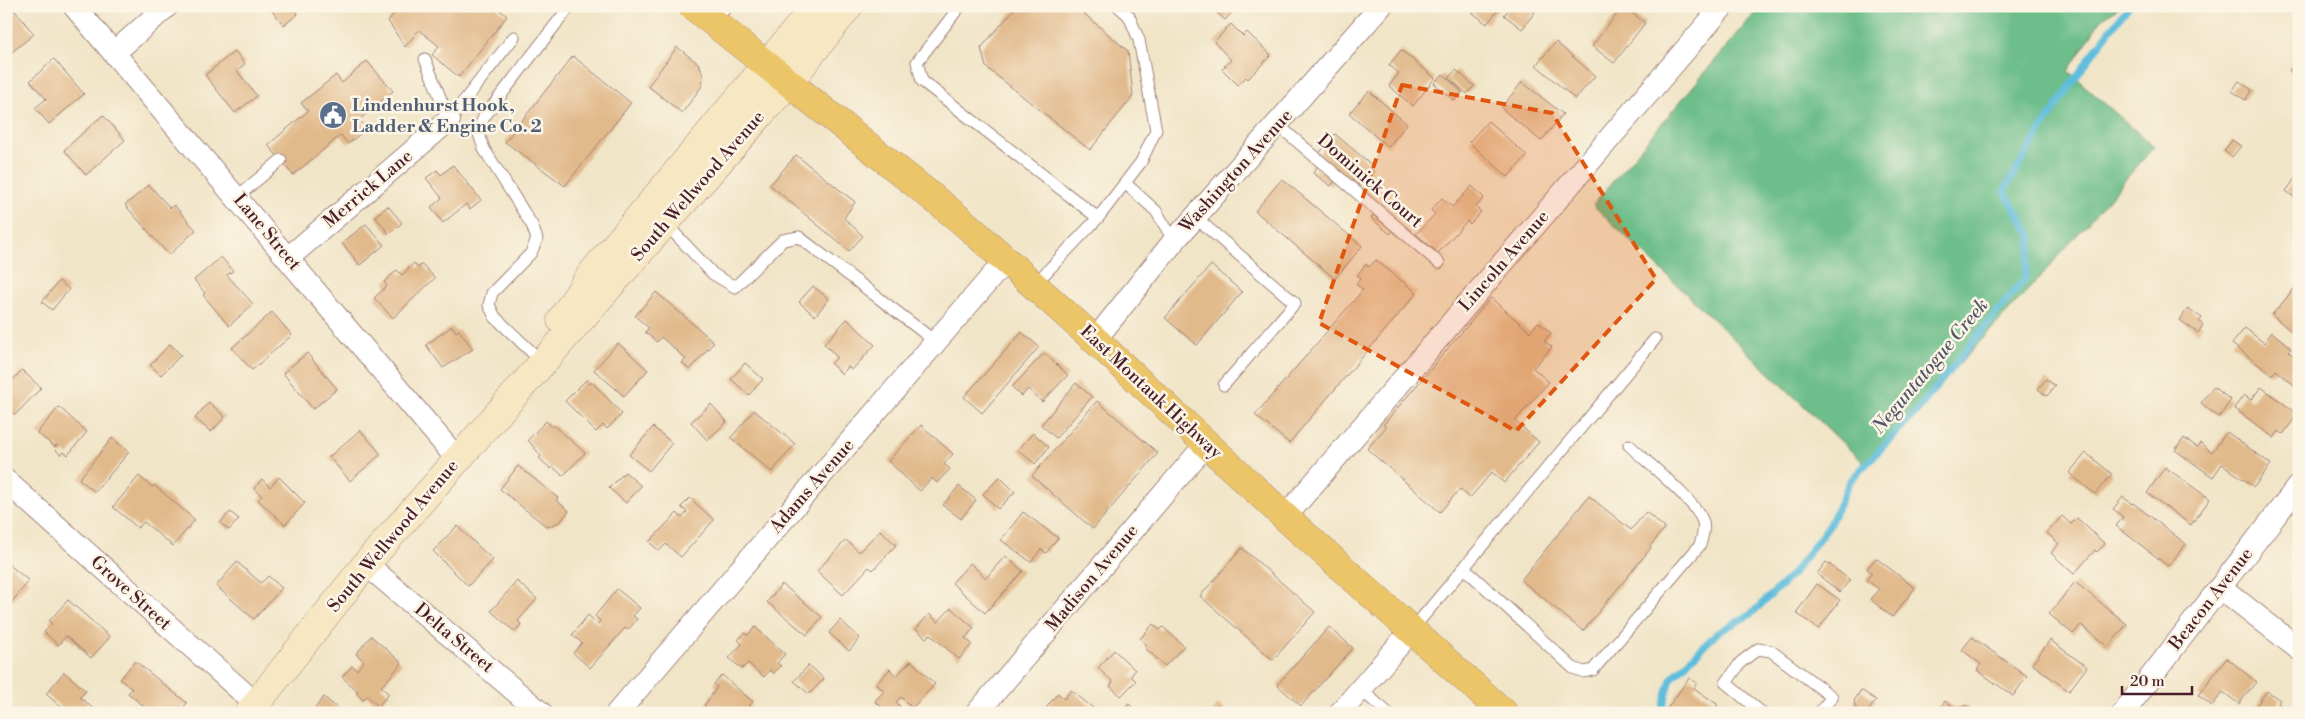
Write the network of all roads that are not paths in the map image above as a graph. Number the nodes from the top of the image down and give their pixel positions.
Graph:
1 (74, 6) edge
2 (167, 6) edge
3 (570, 6) edge
4 (692, 6) edge
5 (816, 6) edge
6 (849, 6) edge
7 (960, 6) edge
8 (1118, 6) edge
9 (1381, 6) edge
10 (1723, 6) edge
11 (720, 15) edge
12 (514, 37) dead end
13 (114, 53) junction
14 (425, 59) dead end
15 (767, 65) junction
16 (789, 82) junction
17 (449, 120) junction
18 (1278, 125) junction
19 (281, 160) dead end
20 (1124, 183) junction
21 (237, 197) junction
22 (1195, 217) junction
23 (1098, 218) junction
24 (665, 223) junction
25 (1174, 241) junction
26 (288, 258) junction
27 (1006, 260) junction
28 (1439, 263) dead end
29 (1034, 285) junction
30 (1655, 339) dead end
31 (1095, 340) junction
32 (936, 342) junction
33 (543, 363) junction
34 (1224, 385) dead end
35 (1208, 443) junction
36 (1629, 446) dead end
37 (458, 460) junction
38 (6, 481) edge
39 (2299, 485) edge
40 (1285, 517) junction
41 (366, 564) junction
42 (1464, 568) junction
43 (2220, 587) junction
44 (1411, 631) junction
45 (2299, 648) edge
46 (1360, 689) junction
47 (253, 708) edge
48 (541, 713) edge
49 (617, 713) edge
50 (977, 713) edge
51 (1340, 713) edge
52 (1388, 713) edge
53 (1504, 713) edge
54 (1762, 713) edge
55 (1819, 713) edge
56 (2123, 713) edge

1 - 13 street, Lane Street
2 - 13 street
3 - 33 lane
4 - 11 main road, East Montauk Highway
5 - 15 street, South Wellwood Avenue
6 - 16 street, South Wellwood Avenue
7 - 23 lane
8 - 20 lane
9 - 18 street, Washington Avenue
10 - 40 street, Lincoln Avenue
11 - 15 main road, East Montauk Highway
12 - 17 lane
13 - 21 street, Lane Street
14 - 17 lane
15 - 16 main road, East Montauk Highway
15 - 33 street, South Wellwood Avenue
16 - 24 street, South Wellwood Avenue
16 - 27 main road, East Montauk Highway
17 - 26 street, Merrick Lane
18 - 22 street, Washington Avenue
18 - 28 lane, Dominick Court
19 - 21 lane
20 - 23 lane
20 - 25 lane
21 - 26 street, Lane Street
22 - 25 street, Washington Avenue
22 - 34 lane
23 - 29 lane
24 - 32 lane
24 - 33 street, South Wellwood Avenue
25 - 31 street, Washington Avenue
26 - 37 street, Lane Street
27 - 29 main road, East Montauk Highway
27 - 32 street, Adams Avenue
29 - 31 main road, East Montauk Highway
30 - 42 lane
31 - 35 main road, East Montauk Highway
32 - 49 street, Adams Avenue
33 - 37 street, South Wellwood Avenue
35 - 40 main road, East Montauk Highway
35 - 50 street, Madison Avenue
36 - 42 lane
37 - 41 street, South Wellwood Avenue
38 - 47 street, Grove Street
39 - 43 street, Beacon Avenue
40 - 44 main road, East Montauk Highway
41 - 47 street, South Wellwood Avenue
41 - 48 street, Delta Street
42 - 44 lane
43 - 45 street
43 - 56 street, Beacon Avenue
44 - 46 street
44 - 53 main road, East Montauk Highway
46 - 51 street
46 - 52 lane
54 - 55 lane

